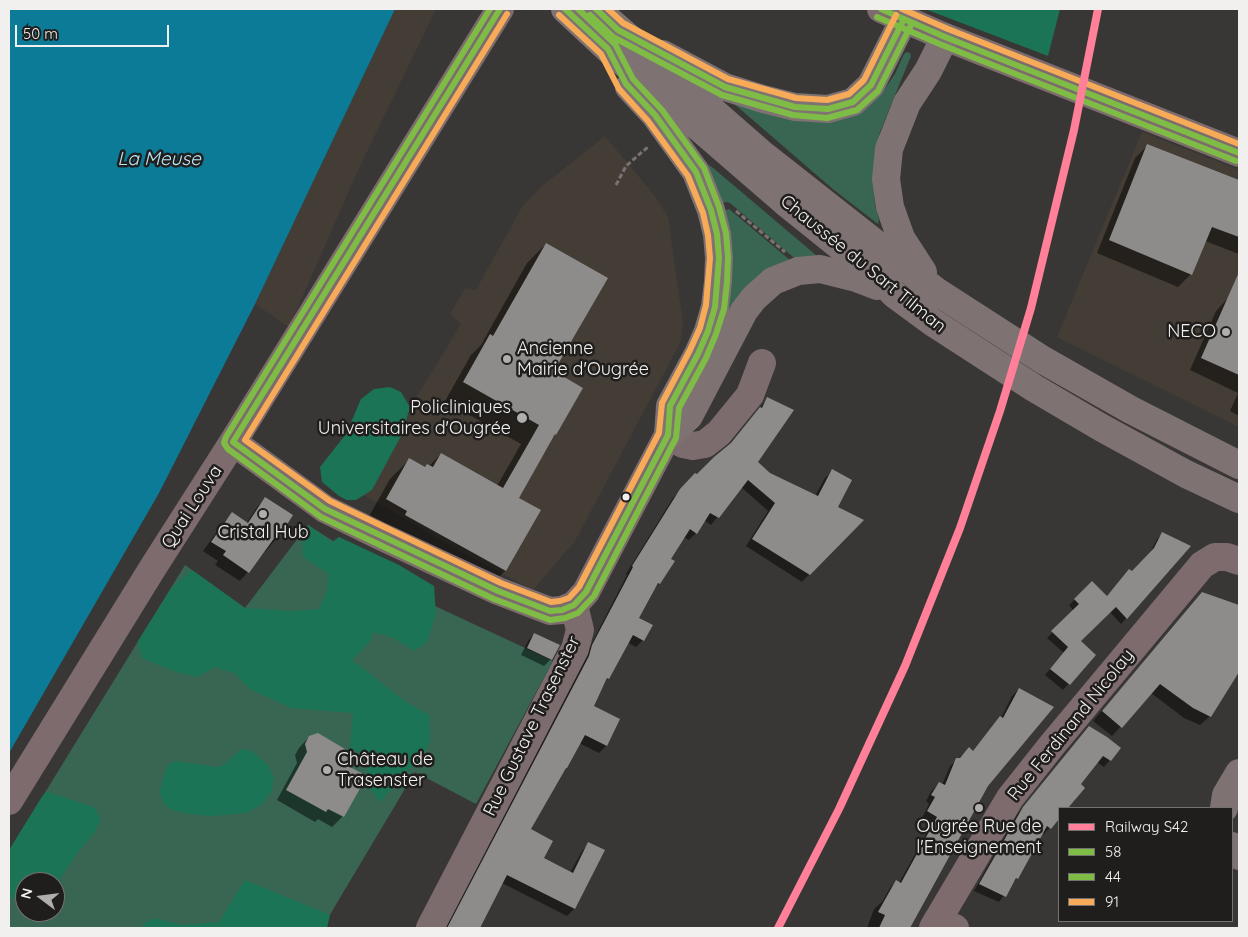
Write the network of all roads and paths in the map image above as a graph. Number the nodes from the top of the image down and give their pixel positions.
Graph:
1 (500, 9) edge
2 (578, 11) edge
3 (892, 14) edge
4 (945, 37) junction
5 (613, 39) junction
6 (650, 144) dead end
7 (1239, 153) edge
8 (616, 185) dead end
9 (732, 208) dead end
10 (785, 253) dead end
11 (894, 294) junction
12 (944, 296) junction
13 (762, 363) dead end
14 (668, 435) junction
15 (233, 442) junction
16 (1239, 465) edge
17 (1239, 499) edge
18 (1239, 561) edge
19 (574, 605) junction
20 (1239, 773) edge
21 (9, 801) edge
22 (1224, 807) edge
23 (941, 926) edge
24 (430, 928) edge

1 - 15 main road, Quai Louva
2 - 5 highway, Chaussée du Sart Tilman
3 - 4 main road
3 - 5 highway
4 - 7 main road
4 - 12 highway
5 - 11 highway, Chaussée du Sart Tilman
5 - 12 highway, Chaussée du Sart Tilman
5 - 14 highway
6 - 8 path
9 - 10 path
11 - 14 highway
11 - 17 highway, Chaussée du Sart Tilman
12 - 16 highway, Chaussée du Sart Tilman
13 - 14 street
14 - 19 main road
15 - 19 main road
15 - 21 main road, Quai Louva
18 - 23 main road, Rue Ferdinand Nicolay
19 - 24 street, Rue Gustave Trasenster
20 - 22 highway

